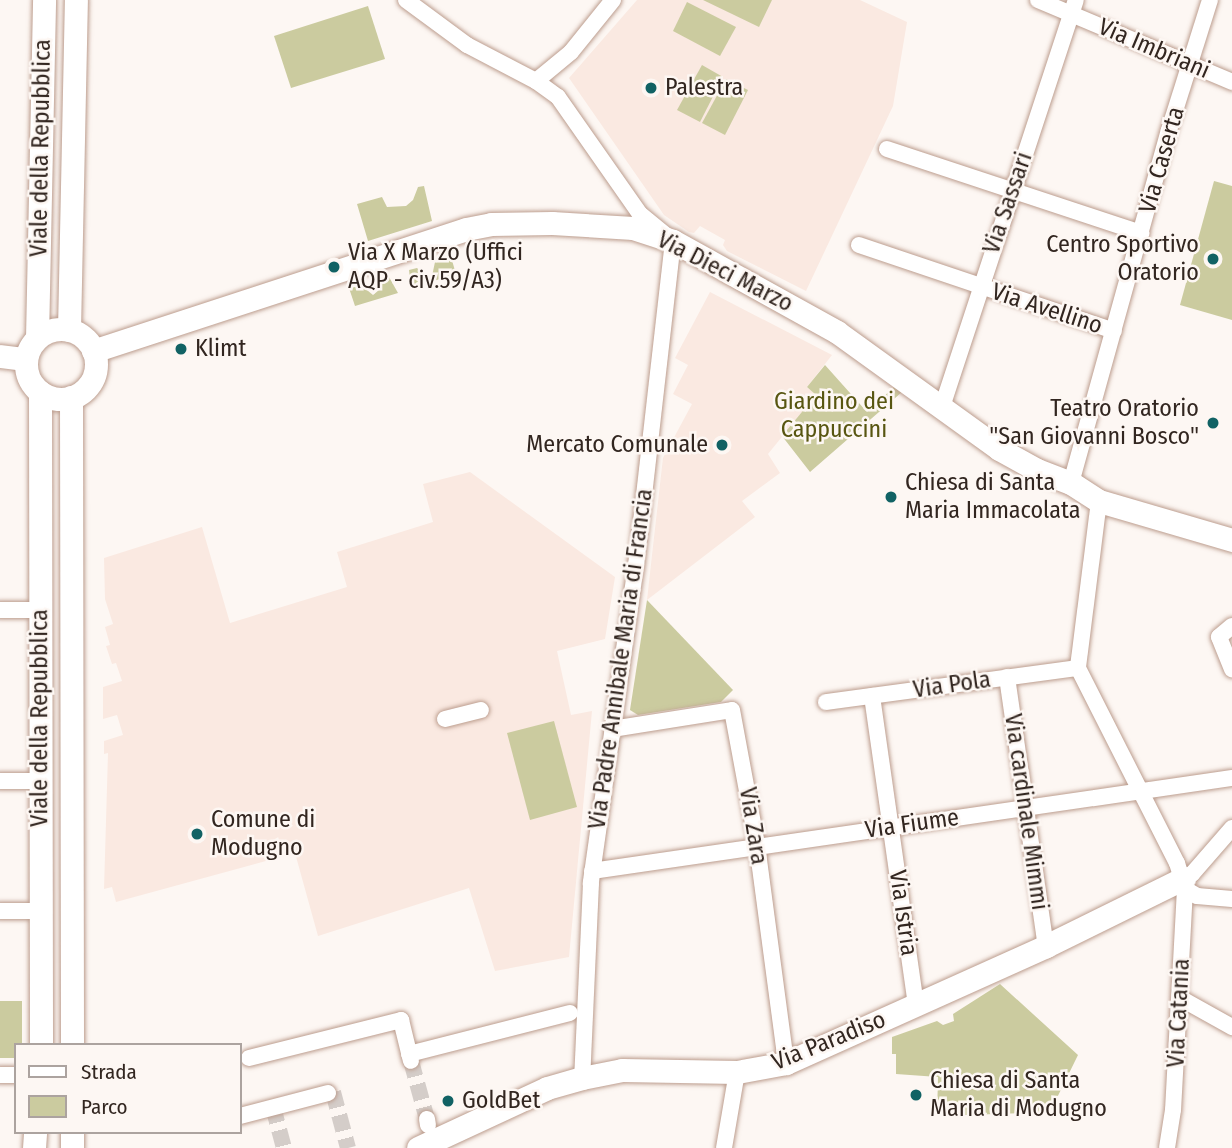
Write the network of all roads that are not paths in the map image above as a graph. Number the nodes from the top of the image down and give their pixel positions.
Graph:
1 (44, 0) edge
2 (76, 0) edge
3 (406, 0) edge
4 (613, 0) edge
5 (1038, 0) edge
6 (1210, 0) edge
7 (1073, 7) edge
8 (1190, 65) junction
9 (536, 81) junction
10 (1232, 82) edge
11 (887, 149) dead end
12 (1013, 190) junction
13 (1141, 233) junction
14 (673, 241) junction
15 (859, 244) dead end
16 (980, 287) junction
17 (69, 330) junction
18 (1114, 331) junction
19 (37, 338) junction
20 (93, 351) junction
21 (0, 356) edge
22 (26, 359) junction
23 (40, 392) junction
24 (71, 397) junction
25 (942, 407) junction
26 (1071, 483) junction
27 (1098, 501) junction
28 (1232, 540) edge
29 (0, 610) edge
30 (40, 610) junction
31 (1232, 626) edge
32 (1078, 668) junction
33 (1232, 669) edge
34 (1007, 677) junction
35 (872, 696) junction
36 (826, 702) dead end
37 (481, 710) dead end
38 (445, 719) dead end
39 (612, 729) junction
40 (1232, 778) edge
41 (0, 781) edge
42 (41, 781) junction
43 (1139, 790) junction
44 (1024, 808) junction
45 (890, 827) junction
46 (1232, 828) edge
47 (757, 845) junction
48 (592, 871) junction
49 (1185, 884) junction
50 (1232, 899) edge
51 (0, 911) edge
52 (41, 911) junction
53 (1046, 946) junction
54 (1180, 998) junction
55 (916, 1005) junction
56 (570, 1013) dead end
57 (1232, 1027) edge
58 (41, 1043) edge
59 (72, 1043) edge
60 (249, 1058) dead end
61 (786, 1063) junction
62 (737, 1072) junction
63 (582, 1078) junction
64 (328, 1093) dead end
65 (242, 1115) edge
66 (418, 1148) edge
67 (724, 1148) edge
68 (1167, 1148) edge

1 - 19 main road, Viale della Repubblica
2 - 17 main road, Viale della Repubblica
3 - 9 street
4 - 9 street
5 - 7 street, Via Imbriani
6 - 8 street, Via Caserta
7 - 8 street, Via Imbriani
7 - 12 street, Via Sassari
8 - 10 street, Via Imbriani
8 - 13 street, Via Caserta
9 - 14 street
11 - 12 street
12 - 13 street
12 - 16 street, Via Sassari
13 - 18 street, Via Caserta
14 - 20 main road, Via Dieci Marzo
14 - 25 main road, Via Dieci Marzo
14 - 39 street, Via Padre Annibale Maria di Francia
15 - 16 street, Via Avellino
16 - 18 street, Via Avellino
16 - 25 street, Via Sassari
17 - 19 main road
17 - 20 main road
18 - 26 street, Via Caserta
19 - 22 main road
20 - 24 main road
21 - 22 main road
22 - 23 main road
23 - 24 main road
23 - 30 main road, Viale della Repubblica
24 - 59 main road, Viale della Repubblica
25 - 26 main road, Via Dieci Marzo
26 - 27 main road, Via Dieci Marzo
27 - 28 main road, Via Dieci Marzo
27 - 32 street
29 - 30 street
30 - 42 main road, Viale della Repubblica
31 - 33 street
32 - 34 street, Via Pola
32 - 43 street
34 - 35 street, Via Pola
34 - 44 street, Via cardinale Mimmi
35 - 36 street, Via Pola
35 - 45 street, Via Istria
37 - 38 street
39 - 47 street, Via Zara
39 - 48 street, Via Padre Annibale Maria di Francia
40 - 43 street, Via Fiume
41 - 42 street
42 - 52 main road, Viale della Repubblica
43 - 44 street, Via Fiume
43 - 49 street
44 - 45 street, Via Fiume
44 - 53 street, Via cardinale Mimmi
45 - 47 street, Via Fiume
45 - 55 street, Via Istria
46 - 49 street
47 - 48 street, Via Fiume
47 - 61 street, Via Zara
48 - 63 street, Via Padre Annibale Maria di Francia
49 - 50 street
49 - 53 main road, Via Paradiso
49 - 54 street, Via Catania
51 - 52 street
52 - 58 main road, Viale della Repubblica
53 - 55 main road, Via Paradiso
54 - 57 street
54 - 68 street, Via Catania
55 - 61 main road, Via Paradiso
56 - 60 street
61 - 62 main road, Via Paradiso
62 - 63 main road, Via Paradiso
62 - 67 street
63 - 66 main road, Via Paradiso
64 - 65 street

